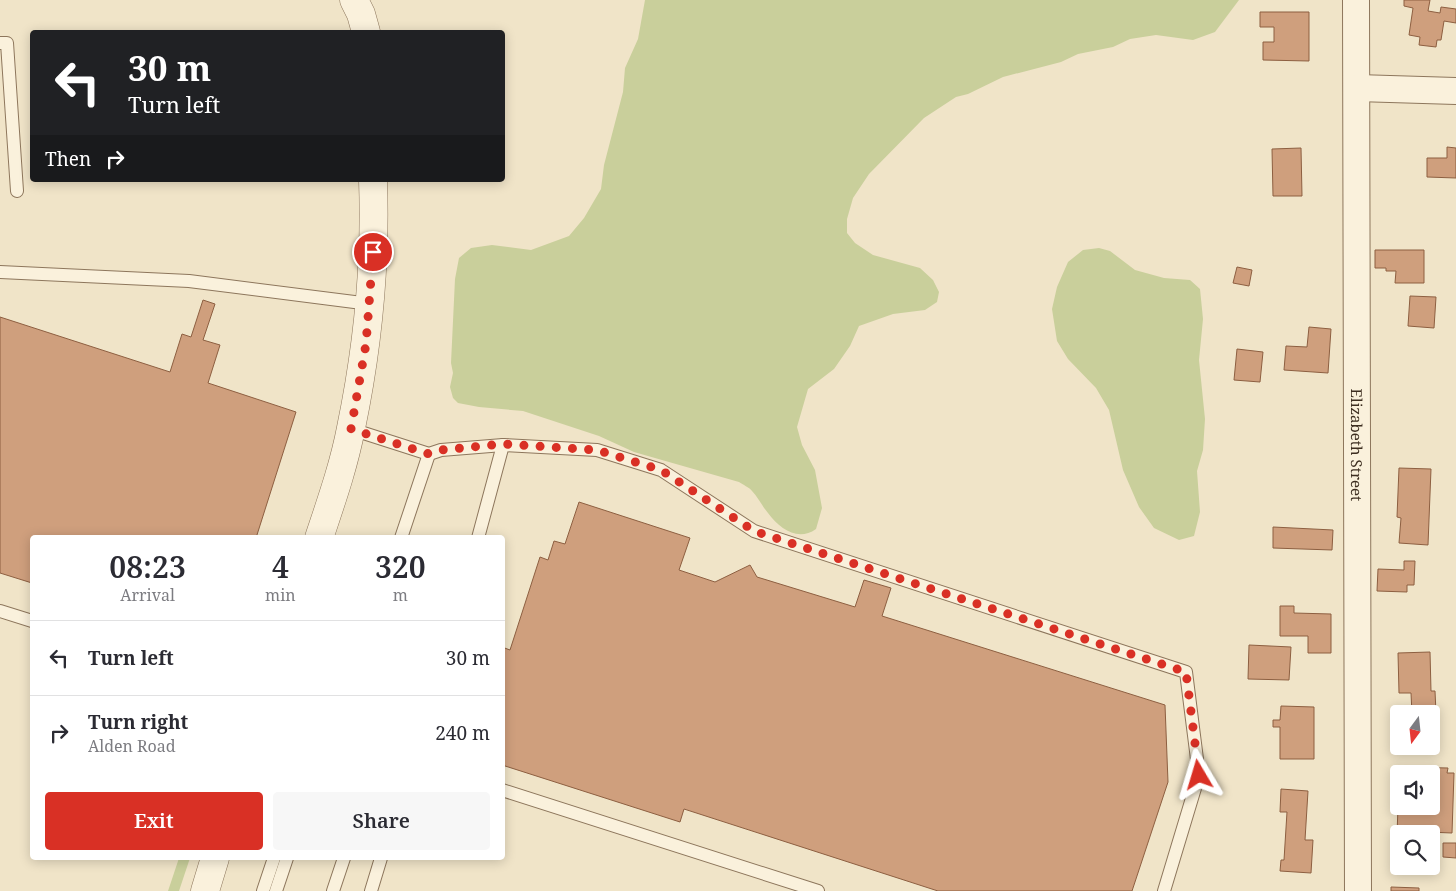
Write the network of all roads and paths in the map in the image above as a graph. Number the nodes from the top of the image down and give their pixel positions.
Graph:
1 (354, 0) edge
2 (1356, 0) edge
3 (366, 30) edge
4 (0, 43) edge
5 (1357, 88) junction
6 (1456, 91) edge
7 (373, 182) edge
8 (17, 190) dead end
9 (0, 272) edge
10 (370, 304) junction
11 (351, 429) junction
12 (503, 444) junction
13 (429, 454) junction
14 (320, 535) edge
15 (402, 535) edge
16 (479, 535) edge
17 (0, 611) edge
18 (30, 619) edge
19 (505, 791) edge
20 (214, 860) edge
21 (273, 860) edge
22 (286, 860) edge
23 (343, 860) edge
24 (380, 860) edge
25 (205, 891) edge
26 (262, 891) edge
27 (276, 891) edge
28 (333, 891) edge
29 (371, 891) edge
30 (818, 891) edge
31 (1164, 891) edge
32 (1358, 891) edge

1 - 3 street
2 - 5 street, Elizabeth Street
4 - 8 lane
5 - 6 street
5 - 32 street, Elizabeth Street
7 - 10 street
9 - 10 lane
10 - 11 street
11 - 13 lane
11 - 14 street
12 - 13 lane
12 - 16 lane
12 - 31 lane
13 - 15 lane
17 - 18 lane
19 - 30 lane
20 - 25 street
21 - 26 lane
22 - 27 lane
23 - 28 lane
24 - 29 lane

